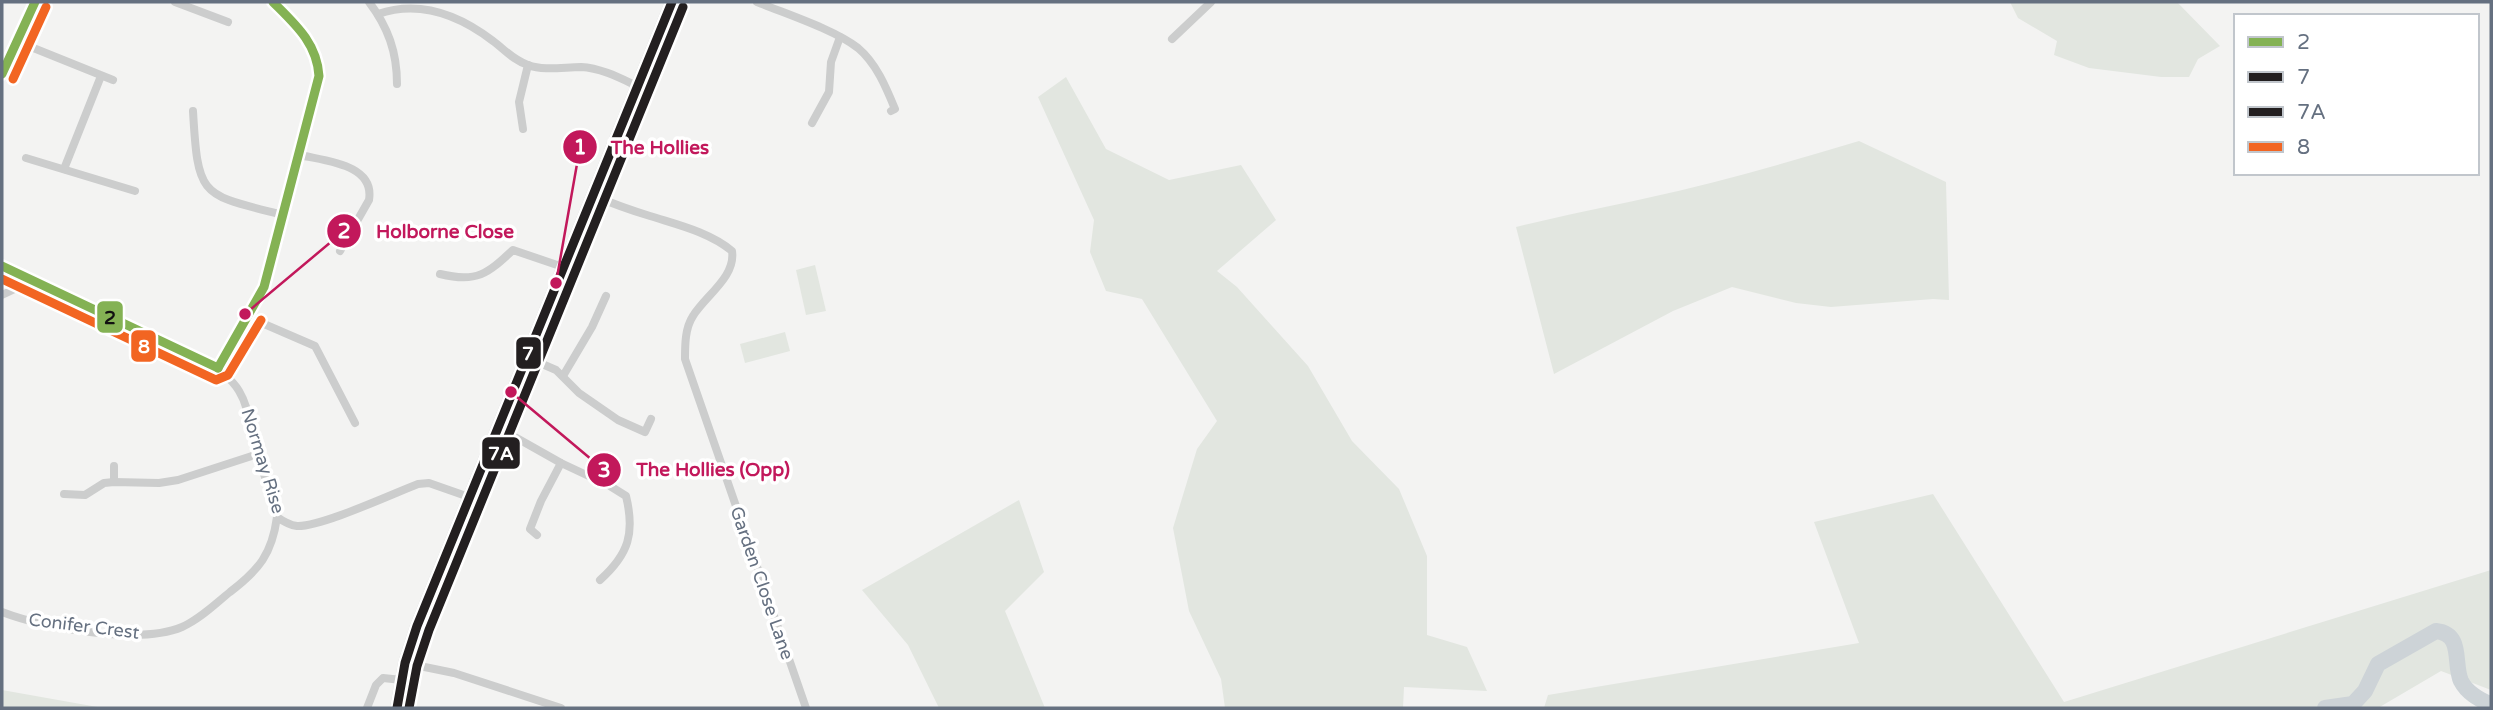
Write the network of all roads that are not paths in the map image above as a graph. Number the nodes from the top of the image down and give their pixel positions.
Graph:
1 (35, 2) edge
2 (175, 2) edge
3 (273, 2) edge
4 (369, 2) edge
5 (672, 2) edge
6 (757, 2) edge
7 (1211, 2) edge
8 (223, 8) dead end
9 (378, 14) junction
10 (219, 19) junction
11 (228, 22) dead end
12 (840, 37) junction
13 (1172, 39) dead end
14 (16, 41) junction
15 (528, 65) junction
16 (2, 74) edge
17 (101, 76) junction
18 (113, 80) dead end
19 (397, 84) dead end
20 (637, 86) junction
21 (193, 111) dead end
22 (891, 111) dead end
23 (812, 123) dead end
24 (523, 129) dead end
25 (300, 155) junction
26 (26, 158) dead end
27 (64, 169) junction
28 (135, 191) dead end
29 (592, 195) junction
30 (283, 215) junction
31 (336, 236) dead end
32 (506, 242) dead end
33 (345, 243) junction
34 (513, 250) junction
35 (340, 251) dead end
36 (2, 266) edge
37 (563, 267) junction
38 (440, 274) dead end
39 (38, 283) junction
40 (2, 295) edge
41 (606, 296) dead end
42 (248, 317) junction
43 (526, 357) junction
44 (218, 368) junction
45 (563, 376) junction
46 (651, 419) dead end
47 (355, 423) dead end
48 (497, 427) junction
49 (258, 454) junction
50 (561, 463) junction
51 (114, 466) dead end
52 (114, 481) junction
53 (64, 494) dead end
54 (469, 497) junction
55 (277, 517) junction
56 (537, 534) dead end
57 (600, 580) dead end
58 (2, 612) edge
59 (405, 663) junction
60 (402, 680) junction
61 (367, 708) edge
62 (397, 708) edge
63 (561, 708) edge
64 (806, 708) edge

1 - 14 street
2 - 10 street
3 - 25 street
4 - 9 street
5 - 20 main road
6 - 12 street
7 - 13 street
8 - 10 street
9 - 15 street
9 - 19 street
10 - 11 street
12 - 22 street
12 - 23 street
14 - 16 street
14 - 17 street
15 - 20 street
15 - 24 street
17 - 18 street
17 - 27 street
20 - 29 main road
21 - 30 street
25 - 30 street
25 - 33 street
26 - 27 street
27 - 28 street
29 - 37 main road
29 - 64 street, Garden Close Lane
30 - 42 street
31 - 33 street
32 - 34 street
33 - 35 street
34 - 37 street
34 - 38 street
36 - 39 street, Normay Rise
37 - 43 main road
39 - 40 street
39 - 44 street, Normay Rise
41 - 45 street
42 - 44 street
42 - 47 street
43 - 45 street
43 - 48 main road
44 - 49 street, Normay Rise
45 - 46 street
48 - 50 street
48 - 54 main road
49 - 52 street
49 - 55 street, Normay Rise
50 - 56 street
50 - 57 street
51 - 52 street
52 - 53 street
54 - 55 street, Normay Rise
54 - 59 main road
55 - 58 street, Conifer Crest
59 - 60 main road
59 - 63 street
60 - 61 street
60 - 62 main road

